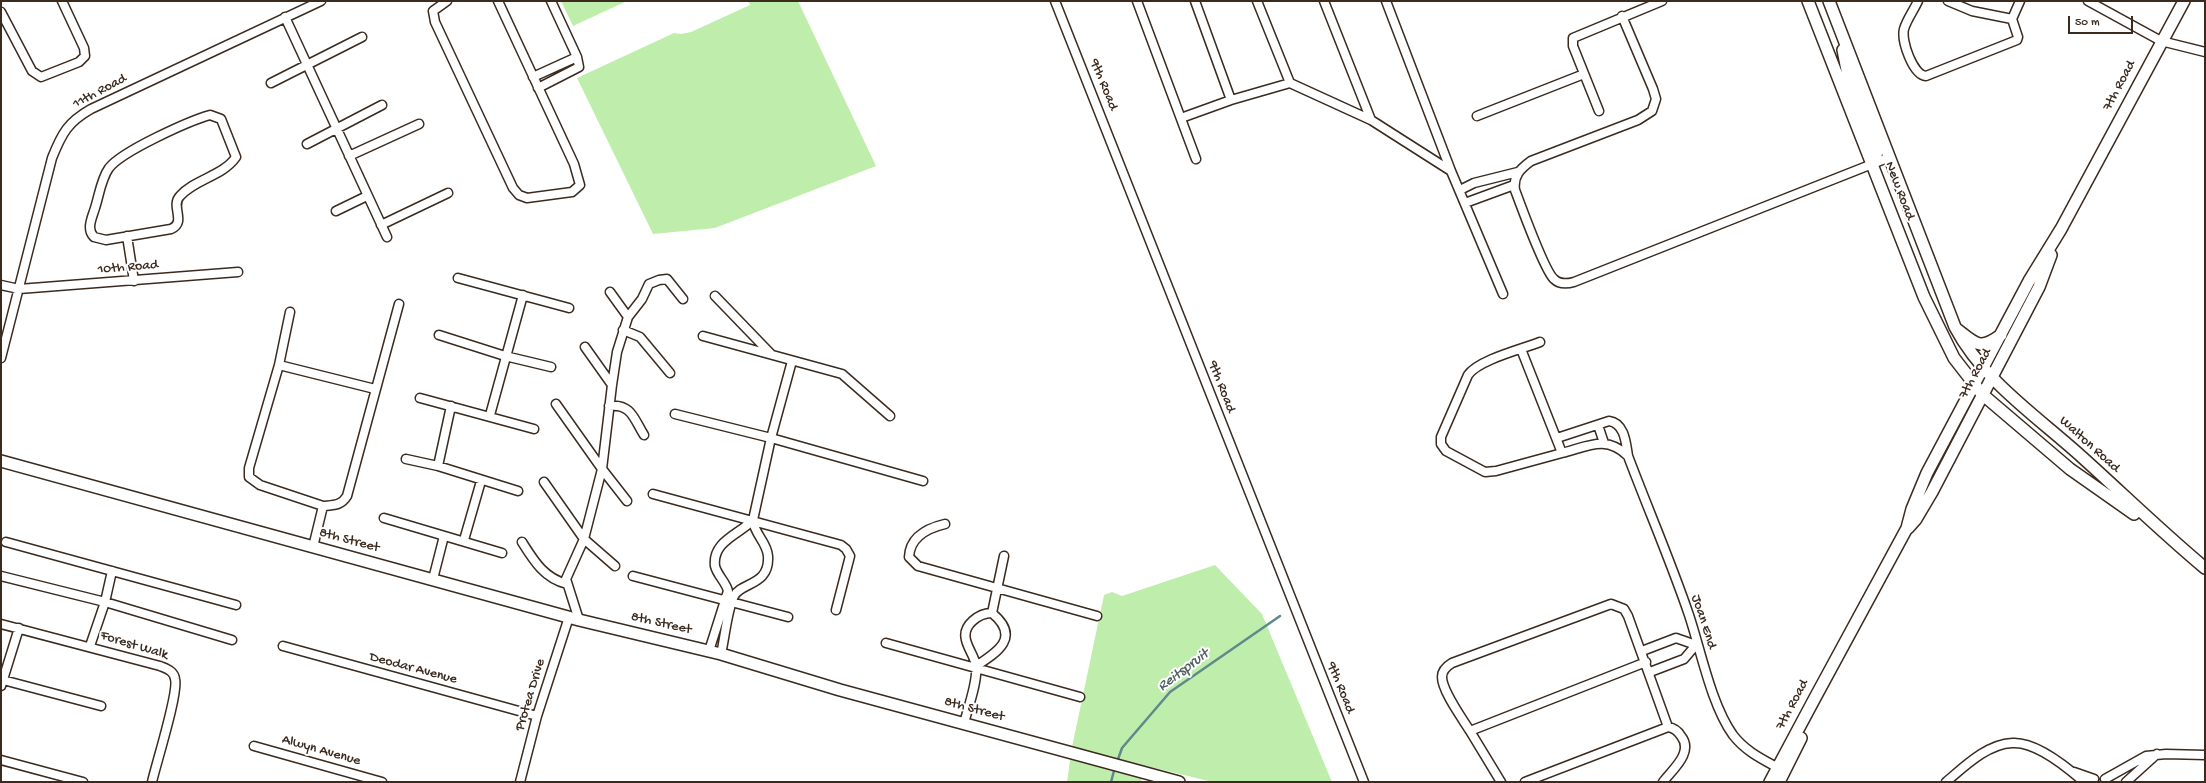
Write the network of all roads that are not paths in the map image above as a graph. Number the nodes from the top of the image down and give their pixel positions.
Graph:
1 (62, 1) edge
2 (320, 1) edge
3 (447, 1) edge
4 (498, 1) edge
5 (551, 1) edge
6 (1055, 1) edge
7 (1136, 1) edge
8 (1195, 1) edge
9 (1257, 1) edge
10 (1324, 1) edge
11 (1386, 1) edge
12 (1662, 1) edge
13 (1808, 1) edge
14 (1829, 1) edge
15 (1918, 1) edge
16 (1948, 1) edge
17 (2020, 1) edge
18 (2088, 1) edge
19 (2184, 1) edge
20 (1, 12) edge
21 (1622, 16) junction
22 (285, 18) junction
23 (2012, 19) junction
24 (1842, 36) junction
25 (362, 37) dead end
26 (2161, 41) junction
27 (2205, 52) edge
28 (577, 57) junction
29 (306, 65) junction
30 (1584, 74) junction
31 (533, 77) junction
32 (271, 83) dead end
33 (1290, 83) junction
34 (538, 88) junction
35 (1231, 100) junction
36 (382, 105) dead end
37 (1599, 111) dead end
38 (1477, 116) dead end
39 (1181, 118) junction
40 (1371, 120) junction
41 (419, 124) dead end
42 (336, 129) junction
43 (307, 144) dead end
44 (349, 156) junction
45 (1196, 158) dead end
46 (1890, 158) junction
47 (1873, 164) junction
48 (1451, 171) junction
49 (1518, 172) junction
50 (1514, 185) junction
51 (1460, 190) junction
52 (448, 193) dead end
53 (367, 196) junction
54 (1465, 203) junction
55 (336, 211) dead end
56 (381, 225) junction
57 (2061, 229) junction
58 (127, 236) junction
59 (387, 237) dead end
60 (238, 272) dead end
61 (458, 278) dead end
62 (134, 281) junction
63 (1, 285) edge
64 (19, 289) junction
65 (610, 292) dead end
66 (1503, 294) dead end
67 (523, 295) junction
68 (715, 296) dead end
69 (683, 299) dead end
70 (399, 304) dead end
71 (569, 308) dead end
72 (290, 312) dead end
73 (628, 317) junction
74 (1955, 327) junction
75 (623, 330) junction
76 (2002, 334) junction
77 (439, 336) dead end
78 (703, 336) dead end
79 (1540, 342) dead end
80 (585, 347) dead end
81 (1521, 349) junction
82 (772, 355) junction
83 (506, 356) junction
84 (1, 358) edge
85 (792, 361) junction
86 (279, 365) junction
87 (551, 367) dead end
88 (1987, 373) junction
89 (670, 374) dead end
90 (612, 385) junction
91 (1975, 385) junction
92 (375, 389) junction
93 (1982, 394) junction
94 (420, 398) dead end
95 (556, 404) dead end
96 (452, 406) junction
97 (609, 406) junction
98 (675, 414) dead end
99 (490, 416) junction
100 (890, 416) dead end
101 (1598, 425) junction
102 (534, 429) dead end
103 (644, 435) dead end
104 (771, 438) junction
105 (1557, 438) junction
106 (1604, 443) junction
107 (1562, 453) junction
108 (1628, 456) junction
109 (406, 459) dead end
110 (1, 461) edge
111 (438, 466) junction
112 (1, 467) edge
113 (602, 469) junction
114 (481, 480) junction
115 (923, 481) dead end
116 (544, 482) dead end
117 (518, 490) dead end
118 (653, 494) dead end
119 (136, 499) junction
120 (627, 501) dead end
121 (323, 506) junction
122 (384, 518) dead end
123 (752, 520) junction
124 (945, 524) dead end
125 (1907, 528) junction
126 (444, 536) junction
127 (2166, 536) junction
128 (584, 539) junction
129 (464, 540) junction
130 (6, 542) dead end
131 (522, 542) dead end
132 (313, 548) junction
133 (502, 553) dead end
134 (1004, 556) dead end
135 (615, 566) dead end
136 (2205, 568) edge
137 (112, 571) junction
138 (1, 576) edge
139 (633, 576) dead end
140 (433, 579) junction
141 (567, 584) junction
142 (997, 588) junction
143 (729, 600) junction
144 (105, 602) junction
145 (236, 605) dead end
146 (836, 610) dead end
147 (992, 613) junction
148 (1097, 616) dead end
149 (788, 617) dead end
150 (574, 618) junction
151 (1, 624) edge
152 (19, 628) junction
153 (232, 640) dead end
154 (886, 643) dead end
155 (1696, 645) junction
156 (90, 646) junction
157 (283, 646) dead end
158 (709, 651) junction
159 (1642, 651) junction
160 (722, 654) junction
161 (1646, 662) junction
162 (976, 666) junction
163 (1650, 672) junction
164 (2, 683) edge
165 (1080, 697) dead end
166 (101, 706) dead end
167 (537, 716) junction
168 (964, 723) junction
169 (1668, 727) junction
170 (1470, 731) junction
171 (254, 746) dead end
172 (2157, 754) junction
173 (2205, 755) edge
174 (1, 760) edge
175 (2126, 768) junction
176 (1781, 770) junction
177 (2073, 772) junction
178 (2132, 776) junction
179 (2107, 780) edge
180 (2092, 781) edge
181 (83, 782) edge
182 (152, 782) edge
183 (382, 782) edge
184 (520, 782) edge
185 (1179, 782) edge
186 (1364, 782) edge
187 (1501, 782) edge
188 (1525, 782) edge
189 (1663, 782) edge
190 (1770, 782) edge
191 (1779, 782) edge
192 (1946, 782) edge
193 (2084, 782) edge
194 (2126, 782) edge

1 - 20 street
2 - 22 street, 11th Road
3 - 34 street
4 - 31 street
5 - 28 street
6 - 186 street, 9th Road
7 - 39 street
8 - 35 street
9 - 33 street
10 - 40 street
11 - 48 street
12 - 21 street
13 - 47 street, New Road
14 - 24 street, New Road
15 - 23 street
16 - 23 street
17 - 23 street
18 - 26 street
19 - 26 street, 7th Road
21 - 30 street
21 - 49 street
22 - 29 street
22 - 64 street, 11th Road
24 - 46 street, New Road
24 - 47 street
25 - 29 street
26 - 27 street
26 - 57 street, 7th Road
28 - 31 street
28 - 34 street
29 - 32 street
29 - 42 street
30 - 37 street
30 - 38 street
31 - 34 street
33 - 35 street
33 - 40 street
35 - 39 street
36 - 42 street
39 - 45 street
40 - 48 street
41 - 44 street
42 - 43 street
42 - 44 street
44 - 53 street
46 - 47 street
46 - 74 street, New Road
47 - 50 street
47 - 91 street, New Road
48 - 51 street
49 - 50 street
49 - 51 street
50 - 54 street
51 - 54 street
52 - 56 street
53 - 55 street
53 - 56 street
54 - 66 street
56 - 59 street
57 - 76 street, 7th Road
57 - 88 street, 7th Road
58 - 58 street
58 - 62 street
60 - 62 street, 10th Road
61 - 67 street
62 - 64 street, 10th Road
63 - 64 street, 10th Road
64 - 84 street, 11th Road
65 - 73 street
67 - 71 street
67 - 83 street
68 - 82 street
69 - 73 street
70 - 92 street
72 - 86 street
73 - 75 street
74 - 76 street
74 - 88 street, New Road
75 - 89 street
75 - 90 street
76 - 88 street, 7th Road
77 - 83 street
78 - 82 street
79 - 81 street
80 - 90 street
81 - 105 street
81 - 107 street
82 - 85 street
83 - 87 street
83 - 99 street
85 - 100 street
85 - 104 street
86 - 92 street
86 - 121 street
88 - 91 street, 7th Road
88 - 93 street, 7th Road
88 - 127 street, Walton Road
90 - 97 street
91 - 93 street, New Road
91 - 125 street, 7th Road
92 - 121 street
93 - 125 street, 7th Road
93 - 127 street, Walton Road
94 - 96 street
95 - 113 street
96 - 99 street
96 - 111 street
97 - 103 street
97 - 113 street
98 - 104 street
99 - 102 street
101 - 105 street, Joan End
101 - 106 street
101 - 108 street, Joan End
104 - 115 street
104 - 123 street
105 - 107 street
106 - 107 street
106 - 108 street
108 - 155 street, Joan End
109 - 111 street
110 - 119 street, 8th Street
111 - 114 street
112 - 119 street, 8th Street
113 - 120 street
113 - 128 street
114 - 117 street
114 - 129 street
116 - 128 street
118 - 123 street
119 - 132 street, 8th Street
121 - 132 street
122 - 126 street
123 - 143 street
123 - 143 street
123 - 146 street
124 - 142 street
125 - 176 street, 7th Road
126 - 129 street
126 - 140 street
127 - 136 street, Walton Road
128 - 135 street
128 - 141 street
129 - 133 street
130 - 137 street
131 - 141 street
132 - 140 street, 8th Street
134 - 142 street
137 - 144 street
137 - 145 street
138 - 144 street
139 - 143 street
140 - 150 street, 8th Street
141 - 150 street
142 - 147 street
142 - 148 street
143 - 149 street
143 - 158 street
143 - 160 street
144 - 153 street
144 - 156 street
147 - 162 street
147 - 162 street
150 - 158 street, 8th Street
150 - 167 street, Protea Drive
151 - 152 street, Forest Walk
152 - 156 street, Forest Walk
152 - 164 street
154 - 162 street
155 - 159 street
155 - 163 street
155 - 176 street, Joan End
156 - 182 street, Forest Walk
157 - 167 street, Deodar Avenue
158 - 160 street, 8th Street
159 - 161 street
159 - 170 street
160 - 168 street, 8th Street
161 - 163 street
161 - 170 street
162 - 165 street
162 - 168 street
163 - 169 street
164 - 166 street
167 - 184 street, Protea Drive
168 - 185 street, 8th Street
169 - 188 street
169 - 189 street
170 - 187 street
171 - 183 street, Alwyn Avenue
172 - 173 street
172 - 175 street
172 - 178 street
174 - 181 street
175 - 178 street
175 - 179 street
176 - 190 street, 7th Road
176 - 191 street, 7th Road
177 - 180 street
177 - 192 street
177 - 193 street
178 - 194 street
179 - 180 street

